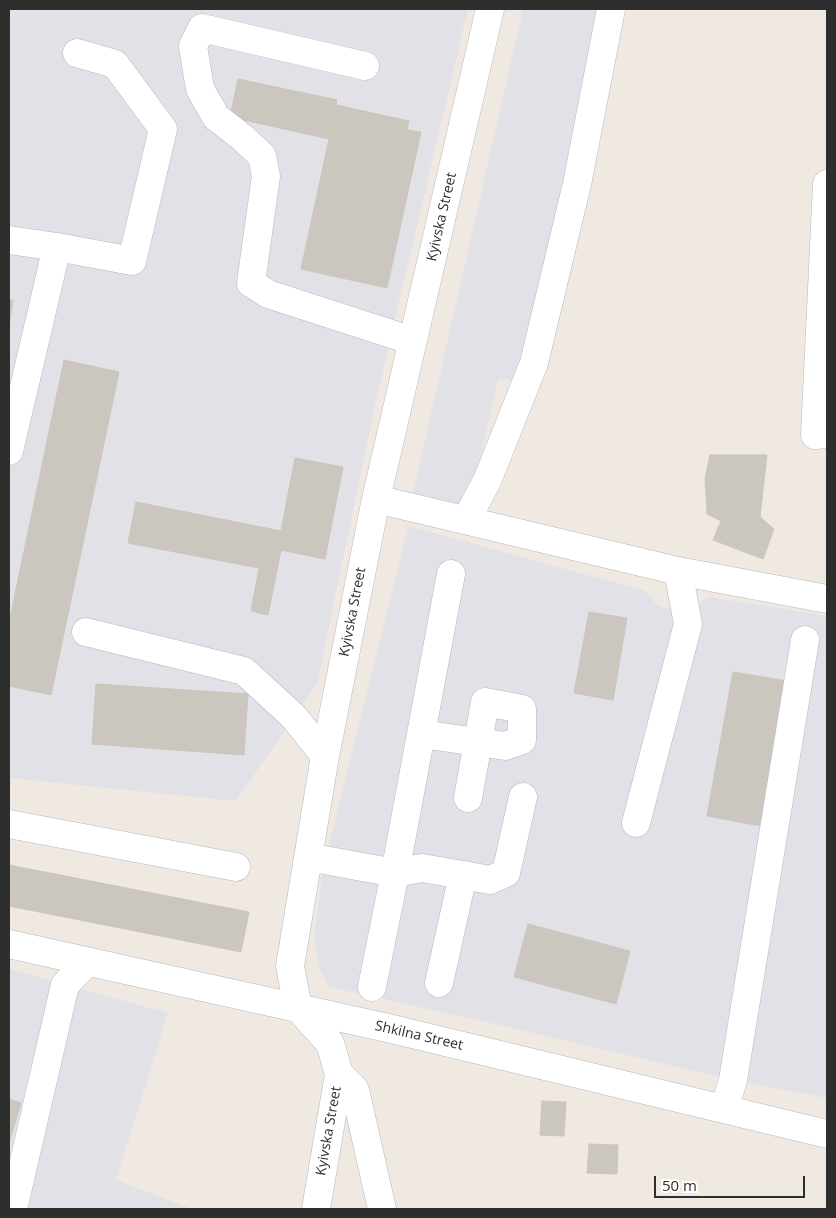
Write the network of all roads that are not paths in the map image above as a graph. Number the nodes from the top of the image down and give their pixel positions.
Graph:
1 (490, 9) edge
2 (611, 9) edge
3 (77, 53) dead end
4 (365, 66) dead end
5 (827, 184) edge
6 (9, 240) edge
7 (56, 247) junction
8 (413, 341) junction
9 (821, 435) edge
10 (9, 450) edge
11 (376, 499) junction
12 (466, 520) junction
13 (678, 571) junction
14 (451, 574) dead end
15 (827, 599) edge
16 (86, 632) dead end
17 (806, 640) dead end
18 (421, 734) junction
19 (325, 756) junction
20 (523, 797) dead end
21 (468, 798) dead end
22 (636, 823) dead end
23 (9, 824) edge
24 (308, 857) junction
25 (236, 867) dead end
26 (395, 873) junction
27 (463, 876) junction
28 (9, 944) edge
29 (87, 962) junction
30 (439, 983) dead end
31 (372, 987) dead end
32 (298, 1008) junction
33 (339, 1074) junction
34 (724, 1109) junction
35 (827, 1134) edge
36 (13, 1209) edge
37 (316, 1209) edge
38 (382, 1209) edge

1 - 8 street, Kyivska Street
2 - 12 street
3 - 7 street
4 - 8 street
5 - 9 street
6 - 7 street
7 - 10 street
8 - 11 street, Kyivska Street
11 - 12 street
11 - 19 street, Kyivska Street
12 - 13 street
13 - 15 street
13 - 22 street
14 - 18 street
16 - 19 street
17 - 34 street
18 - 21 street
18 - 26 street
19 - 24 street, Kyivska Street
20 - 27 street
23 - 25 street
24 - 26 street
24 - 32 street, Kyivska Street
26 - 27 street
26 - 31 street
27 - 30 street
28 - 29 street, Shkilna Street
29 - 32 street, Shkilna Street
29 - 36 street
32 - 33 street, Kyivska Street
32 - 34 street, Shkilna Street
33 - 37 street, Kyivska Street
33 - 38 street
34 - 35 street, Shkilna Street

